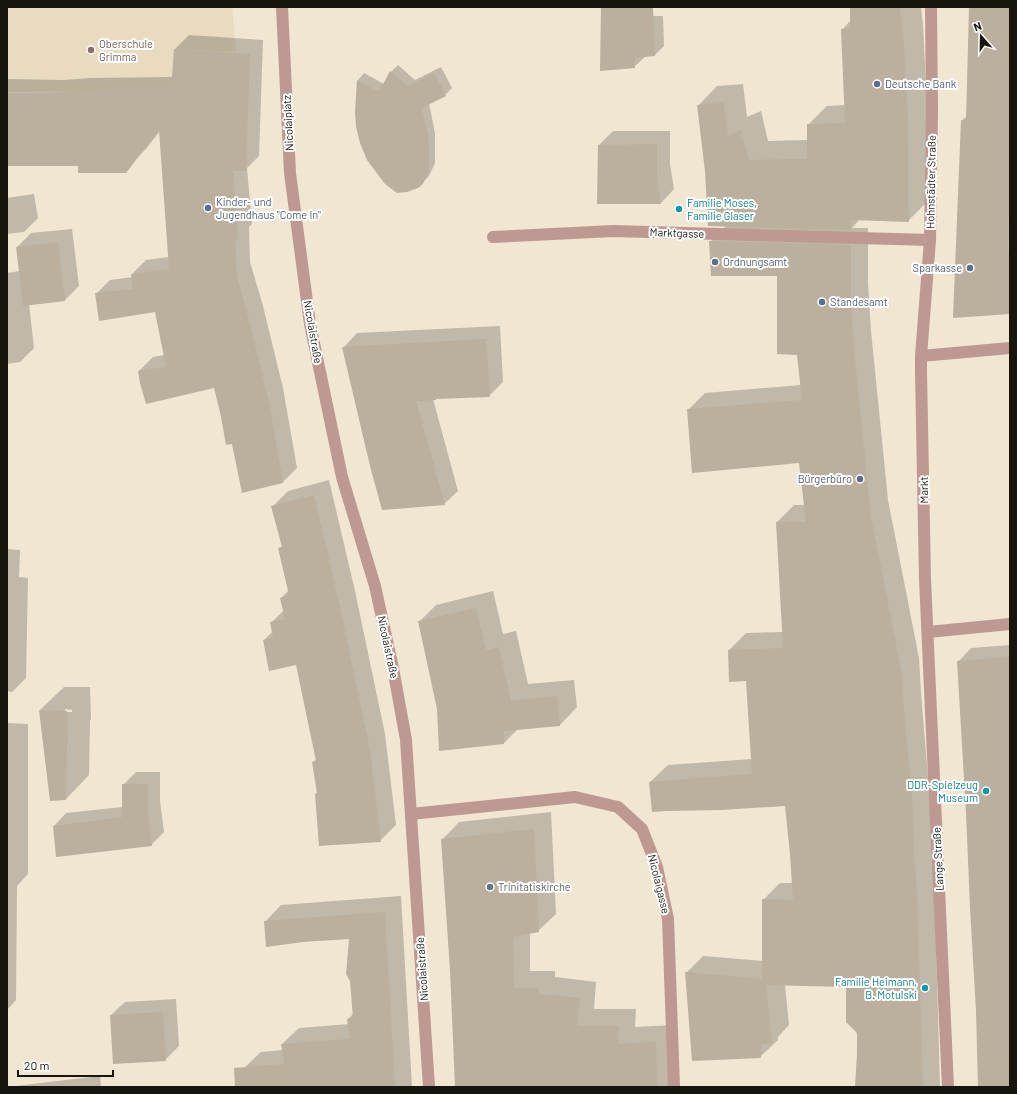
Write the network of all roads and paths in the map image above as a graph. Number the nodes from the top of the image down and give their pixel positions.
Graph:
1 (282, 7) edge
2 (931, 7) edge
3 (297, 215) joint
4 (493, 237) dead end
5 (930, 240) junction
6 (1010, 348) edge
7 (921, 356) junction
8 (1010, 624) edge
9 (928, 632) junction
10 (411, 814) junction
11 (429, 1087) edge
12 (674, 1087) edge
13 (948, 1087) edge

1 - 3 street, Nicolaiplatz
2 - 5 street, Hohnstädter Straße
3 - 10 street, Nicolaistraße
4 - 5 street, Marktgasse
5 - 7 street, Hohnstädter Straße
6 - 7 street
7 - 9 street, Markt
8 - 9 street
9 - 13 street, Lange Straße
10 - 11 street, Nicolaistraße
10 - 12 street, Nicolaigasse

